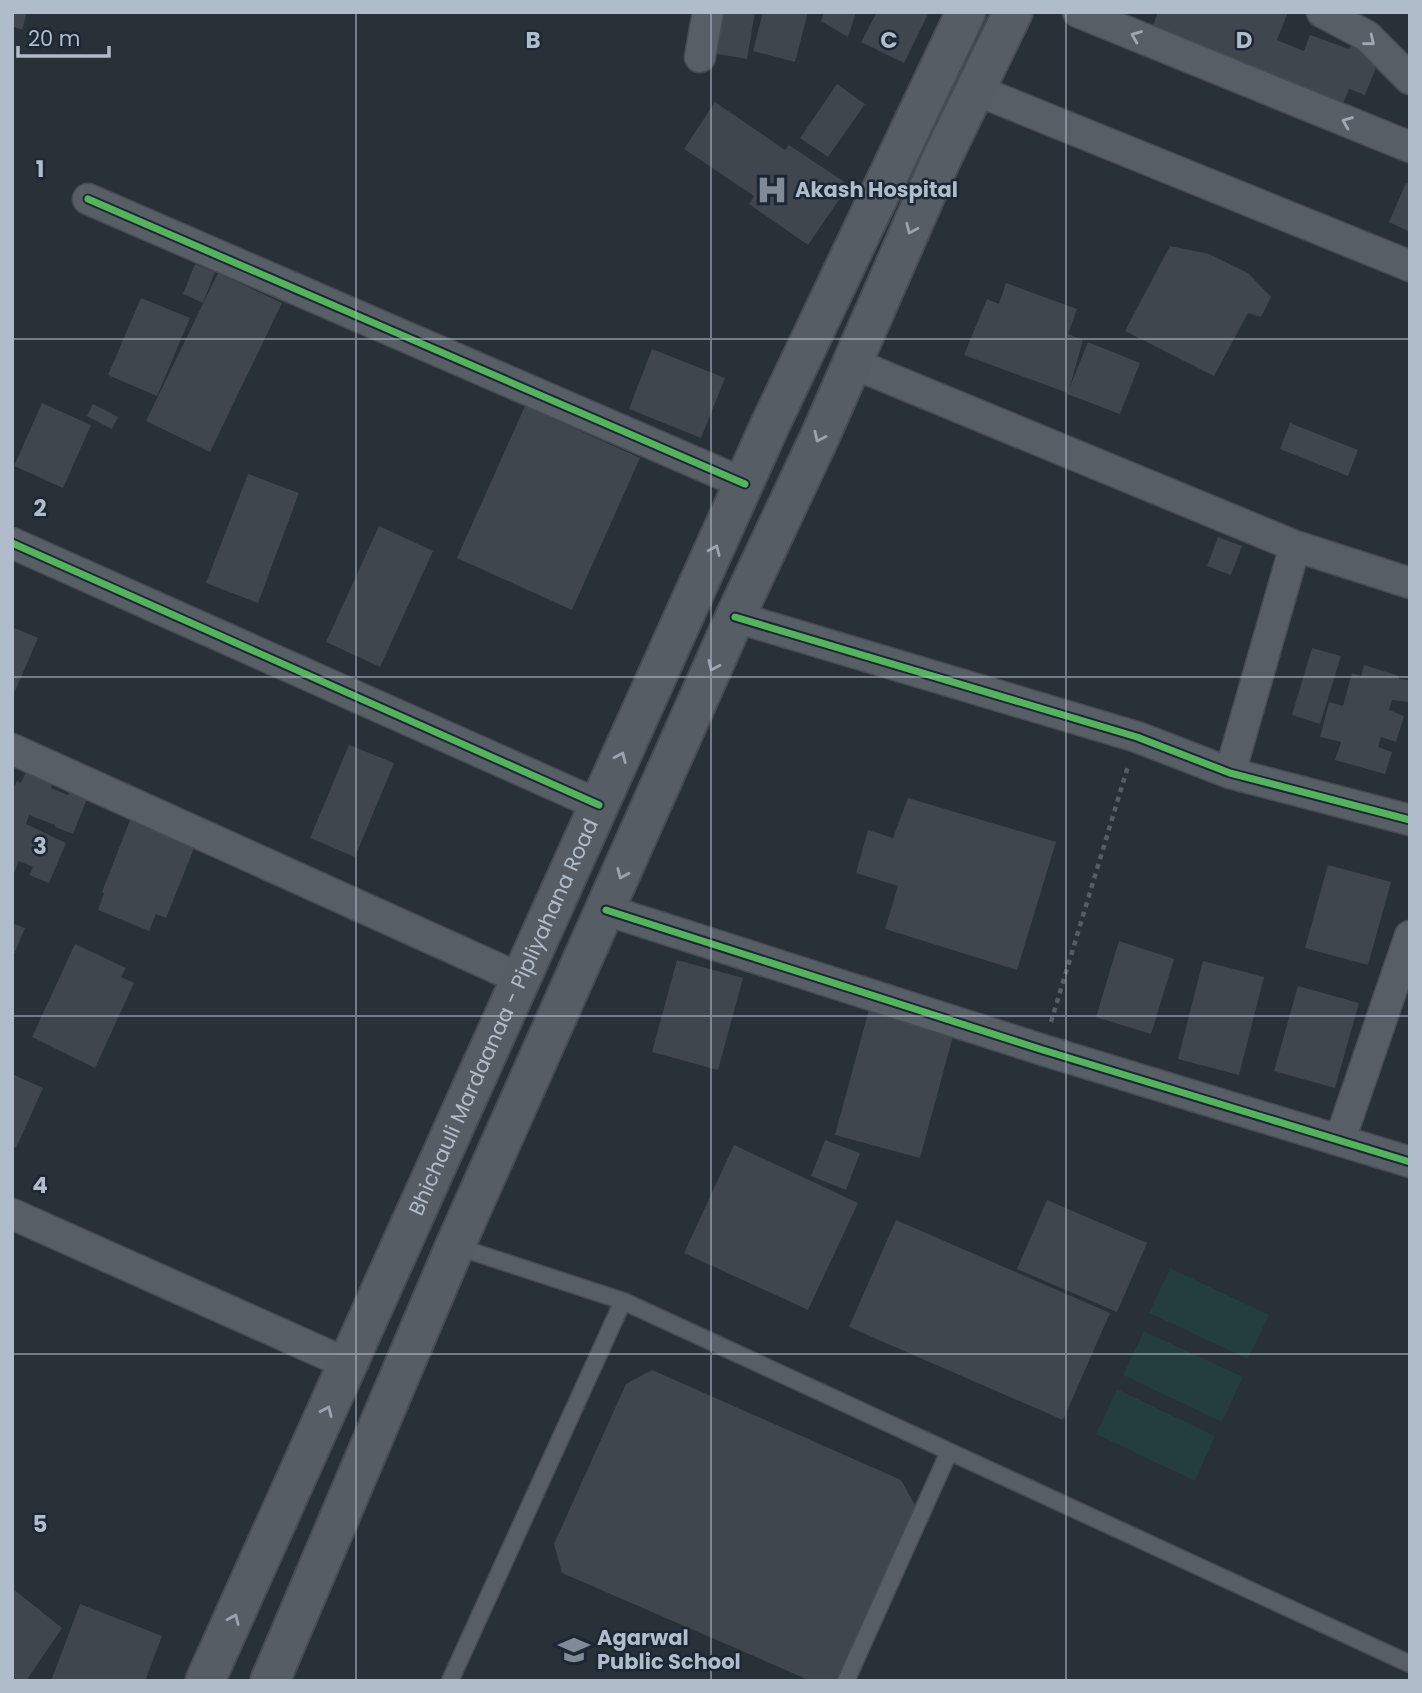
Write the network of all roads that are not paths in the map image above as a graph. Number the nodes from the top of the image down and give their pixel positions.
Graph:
1 (708, 12) edge
2 (966, 12) edge
3 (1013, 12) edge
4 (1078, 12) edge
5 (1322, 12) edge
6 (700, 57) dead end
7 (1410, 79) edge
8 (976, 90) junction
9 (903, 145) junction
10 (1410, 147) edge
11 (941, 160) junction
12 (88, 200) dead end
13 (1410, 266) edge
14 (852, 363) junction
15 (745, 484) junction
16 (12, 542) edge
17 (1295, 546) junction
18 (1410, 583) edge
19 (735, 617) junction
20 (12, 749) edge
21 (1230, 773) junction
22 (600, 805) junction
23 (1410, 820) edge
24 (606, 909) junction
25 (1410, 936) edge
26 (522, 979) junction
27 (1340, 1140) junction
28 (1410, 1162) edge
29 (12, 1214) edge
30 (455, 1246) junction
31 (623, 1301) junction
32 (348, 1364) junction
33 (949, 1452) junction
34 (1410, 1664) edge
35 (205, 1681) edge
36 (270, 1681) edge
37 (450, 1681) edge
38 (846, 1681) edge

1 - 6 street
2 - 9 main road, Bhichauli Mardaanaa - Pipliyahana Road
3 - 8 main road
10 -> 4 street
5 -> 7 street
8 - 11 main road
8 - 13 street
9 - 11 main road
9 - 15 main road, Bhichauli Mardaanaa - Pipliyahana Road
11 -> 14 main road
12 - 15 street
14 - 17 street
14 -> 19 main road
22 -> 15 main road, Bhichauli Mardaanaa - Pipliyahana Road
16 - 22 street
17 - 18 street
17 - 21 street
19 - 21 street
19 -> 24 main road
20 - 26 street
21 - 23 street
22 - 26 main road, Bhichauli Mardaanaa - Pipliyahana Road
24 - 27 street
24 - 30 main road
25 - 27 street
26 - 32 main road, Bhichauli Mardaanaa - Pipliyahana Road
27 - 28 street
29 - 32 street
30 - 31 lane
30 - 36 main road
31 - 33 lane
31 - 37 lane
35 -> 32 main road, Bhichauli Mardaanaa - Pipliyahana Road
33 - 34 lane
33 - 38 lane

